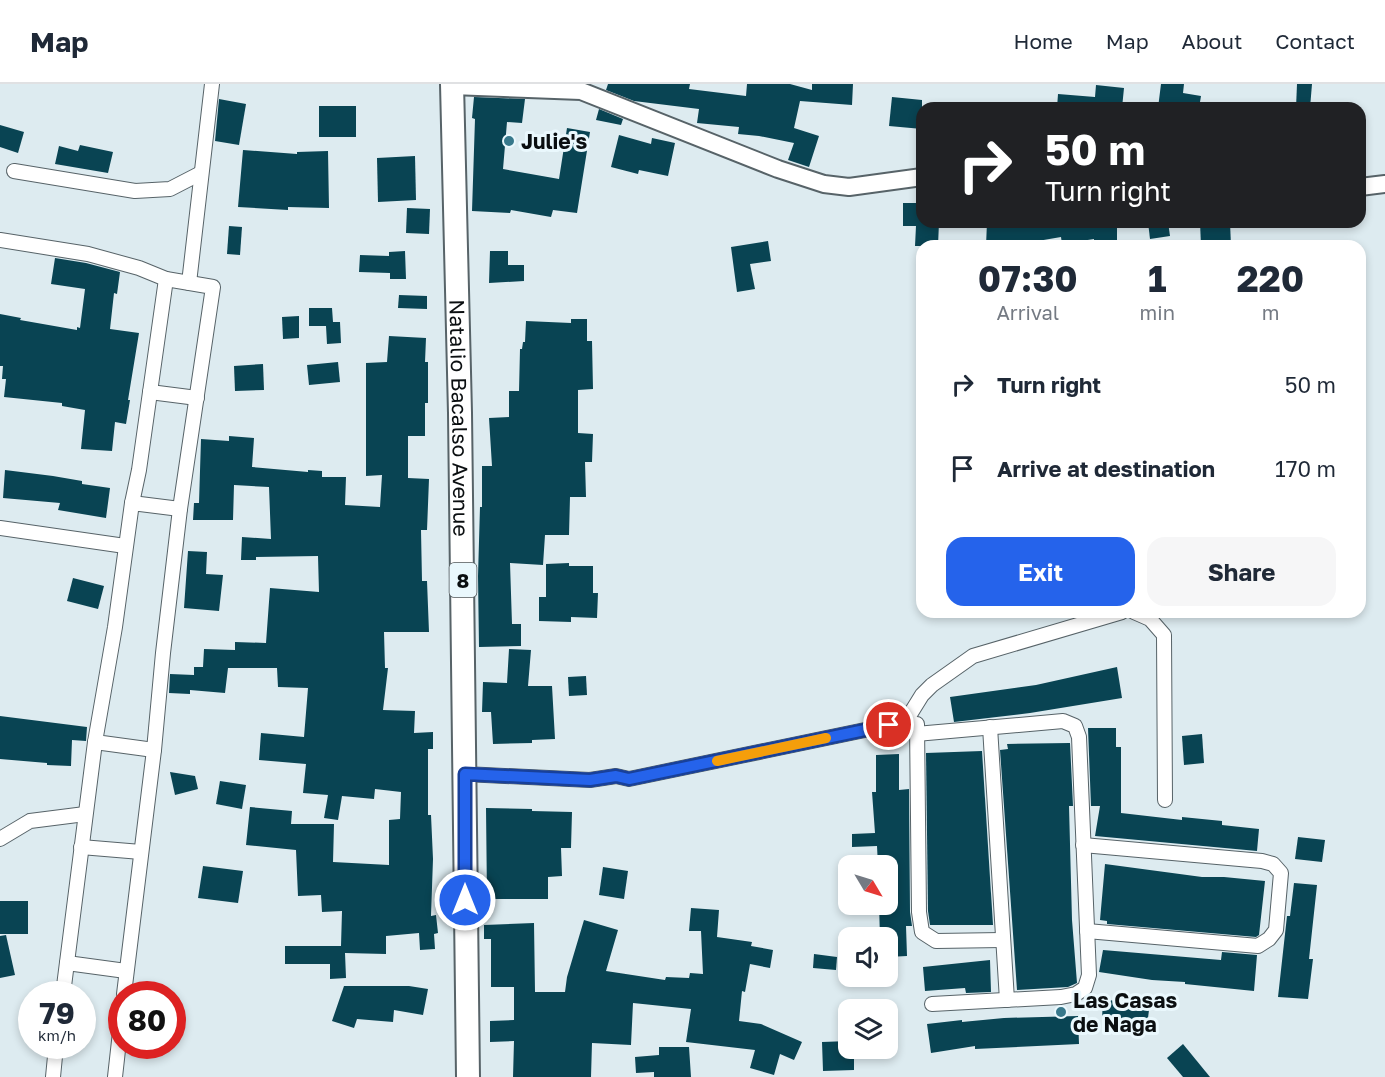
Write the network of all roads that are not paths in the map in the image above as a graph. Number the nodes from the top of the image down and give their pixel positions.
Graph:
1 (212, 84) edge
2 (452, 85) edge
3 (14, 171) dead end
4 (201, 173) junction
5 (916, 178) edge
6 (1385, 184) edge
7 (1366, 186) edge
8 (0, 240) edge
9 (166, 279) junction
10 (189, 283) junction
11 (150, 392) junction
12 (197, 398) junction
13 (132, 503) junction
14 (180, 509) junction
15 (0, 528) edge
16 (125, 546) junction
17 (1102, 618) edge
18 (1148, 618) edge
19 (912, 727) junction
20 (990, 728) junction
21 (95, 742) junction
22 (154, 750) junction
23 (465, 774) junction
24 (1165, 800) dead end
25 (85, 814) junction
26 (0, 839) edge
27 (1083, 845) junction
28 (81, 847) junction
29 (141, 852) junction
30 (1087, 931) junction
31 (1002, 940) junction
32 (67, 963) junction
33 (126, 971) junction
34 (65, 981) edge
35 (125, 981) edge
36 (1007, 1000) junction
37 (932, 1005) dead end
38 (55, 1059) edge
39 (117, 1059) edge
40 (53, 1077) edge
41 (115, 1077) edge
42 (468, 1077) edge

1 - 4 street
2 - 5 street
2 - 23 highway, Natalio Bacalso Avenue / 8
3 - 4 street
4 - 10 street
6 - 7 street
8 - 9 street
9 - 10 street
9 - 11 street
10 - 12 street
11 - 12 street
11 - 13 street
12 - 14 street
13 - 14 street
13 - 16 street
14 - 22 street
15 - 16 street
16 - 21 street
17 - 19 street
18 - 24 street
19 - 20 street
19 - 23 street
19 - 31 street
20 - 27 street
20 - 31 street
21 - 22 street
21 - 25 street
22 - 29 street
23 - 42 highway, Natalio Bacalso Avenue / 8
25 - 26 street
25 - 28 street
27 - 30 street
27 - 30 street
28 - 29 street
28 - 32 street
29 - 33 street
30 - 36 street
31 - 36 street
32 - 33 street
32 - 34 street
33 - 35 street
36 - 37 street
38 - 40 street
39 - 41 street

